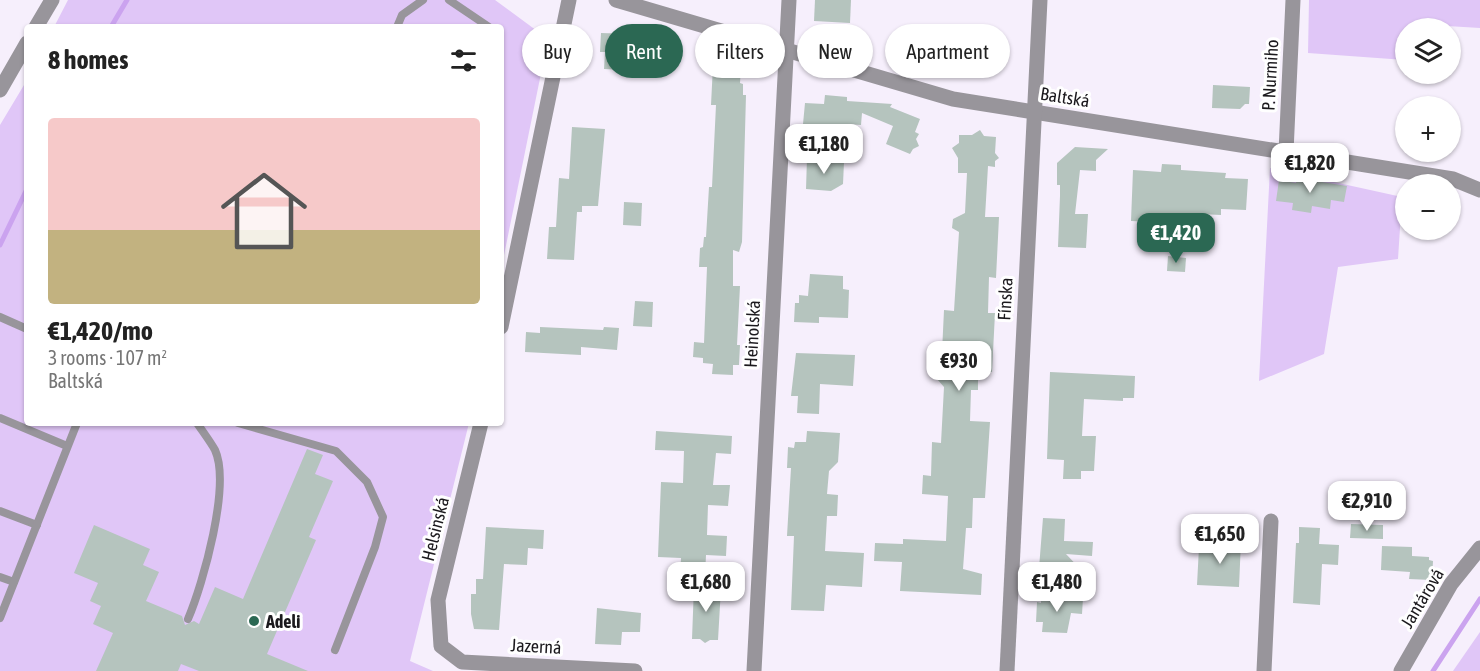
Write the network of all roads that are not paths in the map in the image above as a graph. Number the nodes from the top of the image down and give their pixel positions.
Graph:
1 (52, 0) edge
2 (423, 0) edge
3 (449, 0) edge
4 (569, 0) edge
5 (616, 0) edge
6 (789, 0) edge
7 (1040, 0) edge
8 (1293, 0) edge
9 (38, 24) edge
10 (398, 24) edge
11 (485, 24) edge
12 (24, 48) edge
13 (787, 50) junction
14 (0, 90) edge
15 (1034, 112) junction
16 (1286, 152) junction
17 (1480, 190) edge
18 (504, 313) edge
19 (2, 318) edge
20 (24, 328) edge
21 (0, 418) edge
22 (76, 426) edge
23 (199, 426) edge
24 (248, 426) edge
25 (480, 426) edge
26 (67, 446) junction
27 (0, 511) edge
28 (1271, 521) dead end
29 (37, 525) junction
30 (1480, 548) edge
31 (0, 577) edge
32 (14, 582) junction
33 (0, 618) edge
34 (188, 619) dead end
35 (441, 646) joint
36 (335, 650) dead end
37 (635, 671) edge
38 (754, 671) edge
39 (1007, 671) edge
40 (1264, 671) edge
41 (1401, 671) edge

1 - 9 street
2 - 10 lane
3 - 11 lane
4 - 18 street
5 - 13 street, Baltská
6 - 13 street, Heinolská
7 - 15 street, Fínska
8 - 16 street, P. Nurmiho
12 - 14 street
13 - 15 street, Baltská
13 - 38 street, Heinolská
15 - 16 street, Baltská
15 - 39 street, Fínska
16 - 17 street, Baltská
19 - 20 lane
21 - 26 lane
22 - 26 lane
23 - 34 lane
24 - 36 lane
25 - 35 street, Helsinská
26 - 29 lane
27 - 29 lane
28 - 40 street
29 - 32 lane
30 - 41 street, Jantárová
31 - 32 lane
32 - 33 lane
35 - 37 street, Jazerná

